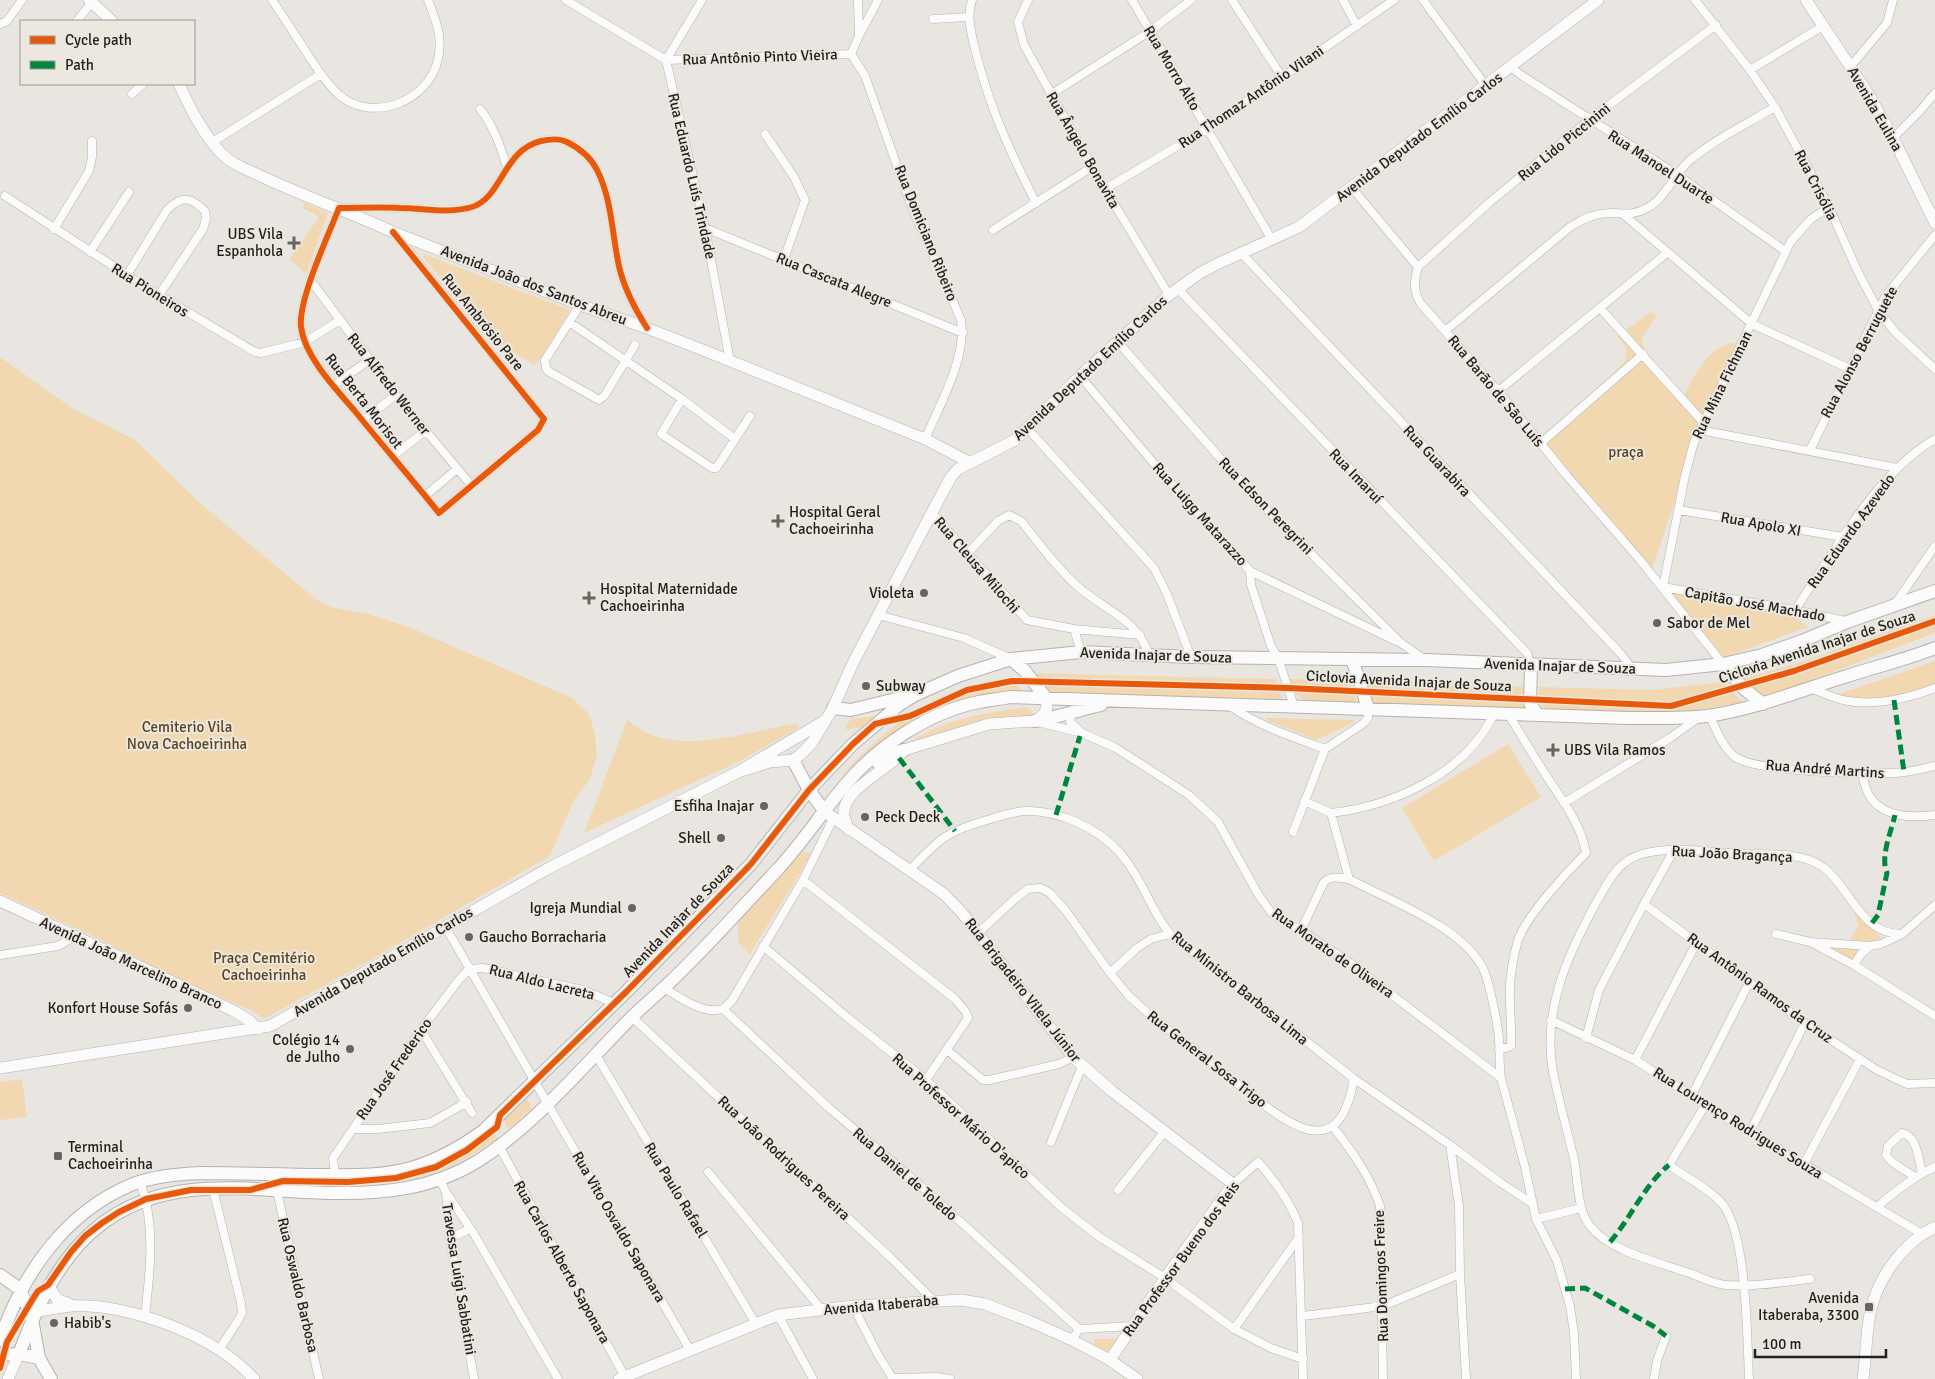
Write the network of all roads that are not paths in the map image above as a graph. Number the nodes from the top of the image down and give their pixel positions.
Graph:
1 (22, 0) edge
2 (272, 0) edge
3 (428, 0) edge
4 (566, 0) edge
5 (702, 0) edge
6 (858, 0) edge
7 (878, 0) edge
8 (972, 0) edge
9 (1028, 0) edge
10 (1132, 0) edge
11 (1191, 0) edge
12 (1232, 0) edge
13 (1342, 0) edge
14 (1394, 0) edge
15 (1423, 0) edge
16 (1598, 0) edge
17 (1695, 0) edge
18 (1806, 0) edge
19 (1893, 0) edge
20 (86, 2) edge
21 (969, 17) junction
22 (933, 19) dead end
23 (77, 20) edge
24 (104, 20) edge
25 (111, 20) edge
26 (0, 24) edge
27 (1357, 26) junction
28 (1716, 26) junction
29 (1823, 26) junction
30 (1149, 32) junction
31 (859, 36) junction
32 (851, 54) junction
33 (666, 60) junction
34 (1511, 66) junction
35 (1850, 67) junction
36 (1750, 70) junction
37 (321, 74) junction
38 (1282, 77) junction
39 (142, 85) edge
40 (179, 85) edge
41 (185, 85) edge
42 (1486, 86) junction
43 (1935, 93) edge
44 (132, 94) dead end
45 (1050, 95) junction
46 (1775, 107) junction
47 (480, 109) dead end
48 (1589, 120) junction
49 (1208, 128) junction
50 (765, 134) dead end
51 (1893, 138) junction
52 (92, 141) dead end
53 (214, 144) junction
54 (507, 167) junction
55 (1092, 167) junction
56 (1676, 174) junction
57 (1352, 188) junction
58 (1105, 189) junction
59 (129, 192) dead end
60 (5, 196) dead end
61 (1036, 203) junction
62 (1829, 207) junction
63 (339, 208) junction
64 (1624, 215) junction
65 (1935, 223) edge
66 (705, 228) junction
67 (54, 229) junction
68 (993, 230) dead end
69 (393, 232) junction
70 (1935, 235) edge
71 (1272, 240) junction
72 (90, 252) junction
73 (1785, 252) junction
74 (1667, 253) junction
75 (1242, 254) junction
76 (784, 259) junction
77 (1418, 267) junction
78 (127, 275) junction
79 (311, 281) junction
80 (1173, 292) junction
81 (159, 295) junction
82 (580, 305) junction
83 (1600, 308) junction
84 (1878, 310) junction
85 (340, 320) junction
86 (569, 322) junction
87 (1752, 324) junction
88 (648, 328) junction
89 (1445, 332) junction
90 (963, 333) junction
91 (1117, 341) junction
92 (305, 342) junction
93 (635, 345) dead end
94 (1643, 354) junction
95 (369, 360) junction
96 (626, 360) junction
97 (730, 361) junction
98 (1848, 368) junction
99 (1935, 368) edge
100 (1080, 376) junction
101 (333, 386) junction
102 (1498, 391) junction
103 (396, 395) junction
104 (682, 399) junction
105 (750, 416) dead end
106 (362, 421) junction
107 (1702, 426) junction
108 (1028, 429) junction
109 (425, 431) junction
110 (735, 439) junction
111 (925, 439) junction
112 (1935, 439) edge
113 (1541, 443) junction
114 (1810, 450) junction
115 (392, 457) junction
116 (969, 462) junction
117 (1897, 468) junction
118 (457, 469) junction
119 (471, 485) junction
120 (425, 496) junction
121 (1679, 510) junction
122 (932, 513) junction
123 (1843, 537) junction
124 (1935, 546) edge
125 (967, 554) junction
126 (1250, 571) junction
127 (1663, 587) junction
128 (1935, 591) edge
129 (1894, 604) junction
130 (1795, 610) junction
131 (878, 615) junction
132 (1847, 622) junction
133 (1074, 629) junction
134 (1140, 635) junction
135 (1401, 643) junction
136 (1935, 648) edge
137 (1081, 652) junction
138 (1149, 654) junction
139 (1191, 657) junction
140 (1278, 658) junction
141 (1352, 658) junction
142 (1011, 659) junction
143 (1426, 660) junction
144 (1723, 664) junction
145 (1531, 665) junction
146 (1632, 669) junction
147 (1811, 688) junction
148 (1935, 688) edge
149 (915, 695) junction
150 (1046, 698) junction
151 (1108, 701) junction
152 (1229, 704) junction
153 (1762, 704) junction
154 (1294, 706) junction
155 (1368, 708) junction
156 (1072, 712) junction
157 (830, 713) junction
158 (1494, 713) junction
159 (1508, 713) junction
160 (1531, 714) junction
161 (1704, 716) junction
162 (1035, 721) junction
163 (1082, 733) junction
164 (1521, 737) junction
165 (1325, 749) junction
166 (904, 750) junction
167 (793, 760) junction
168 (1935, 766) edge
169 (738, 772) junction
170 (1862, 774) junction
171 (809, 790) junction
172 (837, 795) junction
173 (1304, 801) junction
174 (1564, 803) junction
175 (1331, 813) junction
176 (1935, 815) edge
177 (829, 816) junction
178 (849, 830) junction
179 (1293, 832) dead end
180 (1674, 850) junction
181 (909, 870) junction
182 (1349, 879) junction
183 (803, 880) junction
184 (0, 901) edge
185 (1644, 904) junction
186 (1935, 905) edge
187 (445, 926) junction
188 (1300, 930) junction
189 (977, 934) junction
190 (1170, 934) junction
191 (1776, 934) dead end
192 (1902, 934) junction
193 (74, 936) junction
194 (1697, 942) junction
195 (1810, 942) junction
196 (763, 946) junction
197 (1870, 946) junction
198 (0, 955) edge
199 (1854, 966) junction
200 (469, 969) junction
201 (1110, 973) junction
202 (1749, 983) junction
203 (664, 988) junction
204 (614, 1003) junction
205 (723, 1009) junction
206 (1935, 1016) edge
207 (632, 1017) junction
208 (1551, 1020) junction
209 (1805, 1023) junction
210 (258, 1029) junction
211 (421, 1030) junction
212 (1586, 1038) junction
213 (947, 1050) junction
214 (1500, 1050) junction
215 (596, 1055) junction
216 (1073, 1057) junction
217 (1860, 1059) junction
218 (1635, 1060) junction
219 (1082, 1066) junction
220 (0, 1068) edge
221 (1353, 1078) junction
222 (1501, 1078) junction
223 (926, 1080) junction
224 (534, 1082) junction
225 (1935, 1083) edge
226 (1692, 1095) junction
227 (467, 1102) junction
228 (548, 1103) junction
229 (1706, 1104) junction
230 (472, 1114) dead end
231 (490, 1126) junction
232 (1333, 1127) junction
233 (353, 1129) junction
234 (1165, 1131) junction
235 (1750, 1132) junction
236 (1051, 1142) dead end
237 (500, 1145) junction
238 (1450, 1145) junction
239 (1804, 1164) junction
240 (1935, 1167) edge
241 (708, 1172) dead end
242 (335, 1175) junction
243 (1918, 1175) junction
244 (440, 1180) junction
245 (140, 1182) junction
246 (1233, 1184) junction
247 (213, 1188) junction
248 (1118, 1190) dead end
249 (277, 1192) junction
250 (446, 1192) junction
251 (146, 1199) junction
252 (1533, 1204) junction
253 (1878, 1206) junction
254 (1581, 1208) junction
255 (1536, 1218) junction
256 (1935, 1227) edge
257 (470, 1228) junction
258 (1922, 1234) junction
259 (1299, 1237) junction
260 (450, 1238) junction
261 (1460, 1274) junction
262 (0, 1275) edge
263 (1165, 1278) junction
264 (1810, 1279) dead end
265 (48, 1286) junction
266 (1744, 1286) junction
267 (20, 1289) junction
268 (934, 1301) junction
269 (74, 1306) junction
270 (853, 1306) junction
271 (1383, 1306) junction
272 (822, 1310) junction
273 (778, 1315) junction
274 (33, 1316) junction
275 (145, 1316) junction
276 (1303, 1316) junction
277 (756, 1324) junction
278 (1133, 1326) junction
279 (1234, 1328) junction
280 (1078, 1329) junction
281 (1666, 1336) dead end
282 (0, 1340) edge
283 (1072, 1340) junction
284 (219, 1350) junction
285 (690, 1350) junction
286 (18, 1354) junction
287 (0, 1355) edge
288 (40, 1358) junction
289 (1303, 1359) junction
290 (1110, 1360) junction
291 (1750, 1377) edge
292 (622, 1378) edge
293 (8, 1379) edge
294 (51, 1379) edge
295 (254, 1379) edge
296 (319, 1379) edge
297 (474, 1379) edge
298 (558, 1379) edge
299 (813, 1379) edge
300 (893, 1379) edge
301 (950, 1379) edge
302 (1137, 1379) edge
303 (1304, 1379) edge
304 (1383, 1379) edge
305 (1466, 1379) edge
306 (1576, 1379) edge
307 (1654, 1379) edge
308 (1863, 1379) edge

1 - 26 street
2 - 37 street
3 - 37 street
4 - 33 street, Rua Antônio Pinto Vieira
5 - 33 street
6 - 31 street
7 - 31 street
8 - 21 street
9 - 45 street, Rua Ângelo Bonavita
10 - 30 street, Rua Morro Alto
11 - 30 street
12 - 38 street
13 - 27 street
14 - 27 street, Rua Thomaz Antônio Vilani
15 - 42 street
16 - 34 main road, Avenida Deputado Emílio Carlos
17 - 28 street, Rua Crisólia
18 - 29 main road, Avenida Eulina
19 - 35 street
20 - 23 street
20 - 24 main road
20 - 25 main road
21 - 22 street
21 - 61 street
27 - 38 street, Rua Thomaz Antônio Vilani
28 - 36 street, Rua Crisólia
28 - 48 street, Rua Lido Piccinini
29 - 35 main road, Avenida Eulina
29 - 36 street
30 - 45 street
30 - 49 street, Rua Morro Alto
31 - 32 street
32 - 33 street, Rua Antônio Pinto Vieira
32 - 90 street, Rua Domiciano Ribeiro
33 - 66 street, Rua Eduardo Luís Trindade
34 - 42 main road, Avenida Deputado Emílio Carlos
34 - 48 street, Rua Manoel Duarte
35 - 51 main road, Avenida Eulina
36 - 46 street, Rua Crisólia
37 - 53 street
38 - 49 street, Rua Thomaz Antônio Vilani
39 - 44 street
40 - 53 main road, Avenida João dos Santos Abreu
41 - 53 main road, Avenida João dos Santos Abreu
42 - 57 main road, Avenida Deputado Emílio Carlos
43 - 51 street
45 - 55 street, Rua Ângelo Bonavita
46 - 56 street
46 - 62 street, Rua Crisólia
47 - 54 street
48 - 56 street, Rua Manoel Duarte
48 - 77 street, Rua Lido Piccinini
49 - 58 street, Rua Thomaz Antônio Vilani
49 - 71 street, Rua Morro Alto
50 - 76 street
51 - 65 main road, Avenida Eulina
52 - 67 street
53 - 63 main road, Avenida João dos Santos Abreu
54 - 63 street
54 - 88 street
55 - 58 street, Rua Ângelo Bonavita
55 - 61 street
56 - 64 street
56 - 73 street, Rua Manoel Duarte
57 - 71 main road, Avenida Deputado Emílio Carlos
57 - 77 street
58 - 80 street, Rua Ângelo Bonavita
59 - 72 street
60 - 67 street, Rua Pioneiros
61 - 68 street
62 - 73 street, Rua Mina Fichman
62 - 84 street, Rua Crisólia
63 - 69 main road, Avenida João dos Santos Abreu
63 - 79 street, Rua Berta Morisot
64 - 74 street
64 - 89 street
66 - 76 street, Rua Cascata Alegre
66 - 97 street, Rua Eduardo Luís Trindade
67 - 72 street, Rua Pioneiros
69 - 82 main road, Avenida João dos Santos Abreu
69 - 119 street, Rua Ambrósio Pare
70 - 84 street, Rua Alonso Berruguete
71 - 75 main road, Avenida Deputado Emílio Carlos
72 - 78 street, Rua Pioneiros
73 - 87 street, Rua Mina Fichman
74 - 83 street
74 - 87 street
75 - 80 main road, Avenida Deputado Emílio Carlos
75 - 146 street, Rua Guarabira
76 - 90 street, Rua Cascata Alegre
77 - 89 street, Rua Barão de São Luís
78 - 81 street, Rua Pioneiros
78 - 81 street
79 - 85 street, Rua Alfredo Werner
79 - 92 street, Rua Berta Morisot
80 - 91 main road, Avenida Deputado Emílio Carlos
80 - 145 street, Rua Imaruí
81 - 92 street, Rua Pioneiros
82 - 86 street
82 - 88 main road, Avenida João dos Santos Abreu
83 - 94 street
83 - 102 street
84 - 98 street, Rua Alonso Berruguete
84 - 99 street, Rua Crisólia
85 - 92 street, Rua Pioneiros
85 - 95 street, Rua Alfredo Werner
86 - 96 street
86 - 96 street
87 - 98 street
87 - 107 street, Rua Mina Fichman
88 - 97 main road, Avenida João dos Santos Abreu
89 - 102 street, Rua Barão de São Luís
90 - 111 street, Rua Domiciano Ribeiro
91 - 100 main road, Avenida Deputado Emílio Carlos
91 - 135 street, Rua Edson Peregrini
92 - 101 street, Rua Berta Morisot
93 - 96 street
94 - 107 street
94 - 113 street
95 - 101 street
95 - 103 street, Rua Alfredo Werner
96 - 104 street
97 - 111 main road, Avenida João dos Santos Abreu
98 - 114 street, Rua Alonso Berruguete
100 - 108 main road, Avenida Deputado Emílio Carlos
100 - 126 street, Rua Luigg Matarazzo
101 - 106 street, Rua Berta Morisot
102 - 113 street, Rua Barão de São Luís
103 - 106 street
103 - 109 street, Rua Alfredo Werner
104 - 110 street
104 - 110 street
105 - 110 street
106 - 115 street, Rua Berta Morisot
107 - 114 street
107 - 121 street, Rua Mina Fichman
108 - 116 main road, Avenida Deputado Emílio Carlos
108 - 139 street
109 - 115 street
109 - 118 street, Rua Alfredo Werner
111 - 116 main road, Avenida João dos Santos Abreu
112 - 117 street, Rua Eduardo Azevedo
113 - 127 street, Rua Barão de São Luís
114 - 117 street
115 - 120 street, Rua Berta Morisot
116 - 122 main road, Avenida Deputado Emílio Carlos
117 - 123 street, Rua Eduardo Azevedo
118 - 119 street, Rua Alfredo Werner
118 - 120 street
119 - 120 street, Rua Berta Morisot
121 - 123 street, Rua Apolo XI
121 - 127 street, Rua Mina Fichman
122 - 125 street, Rua Cleusa Milochi
122 - 131 main road, Avenida Deputado Emílio Carlos
123 - 130 street, Rua Eduardo Azevedo
124 - 129 street
125 - 133 street, Rua Cleusa Milochi
125 - 134 street
126 - 135 street, Rua Luigg Matarazzo
126 - 140 street
127 - 130 street, Capitão José Machado
127 - 144 street, Rua Barão de São Luís
128 - 129 main road, Avenida Inajar de Souza
129 - 132 main road, Avenida Inajar de Souza
130 - 132 street, Capitão José Machado
131 - 142 street
131 - 157 main road, Avenida Deputado Emílio Carlos
132 - 144 main road, Avenida Inajar de Souza
133 - 134 street, Rua Cleusa Milochi
133 - 137 street
134 - 138 street
135 - 143 street, Rua Edson Peregrini
136 - 147 main road
137 - 138 main road, Avenida Inajar de Souza
137 - 142 main road, Avenida Inajar de Souza
138 - 139 main road, Avenida Inajar de Souza
139 - 140 main road, Avenida Inajar de Souza
140 - 141 main road, Avenida Inajar de Souza
140 - 154 street
141 - 143 main road, Avenida Inajar de Souza
141 - 155 main road
142 - 149 main road, Avenida Inajar de Souza
142 - 150 main road
143 - 145 main road, Avenida Inajar de Souza
144 - 146 main road, Avenida Inajar de Souza
144 - 153 main road
145 - 146 main road, Avenida Inajar de Souza
145 - 160 main road
147 - 148 street
147 - 153 main road
149 - 157 main road
149 - 171 main road, Avenida Inajar de Souza
150 - 151 main road
150 - 162 main road
150 - 172 main road
151 - 152 main road
151 - 156 main road
152 - 154 main road
152 - 165 street
153 - 161 main road
154 - 155 main road
155 - 158 main road
155 - 165 street
156 - 162 main road
156 - 163 street
157 - 167 main road, Avenida Deputado Emílio Carlos
157 - 169 main road, Avenida Deputado Emílio Carlos
158 - 159 main road
158 - 175 street
159 - 160 main road
159 - 164 street
160 - 161 main road
160 - 164 street
161 - 170 street, Rua André Martins
161 - 174 street
162 - 163 street, Rua Morato de Oliveira
162 - 166 main road, Rua Morato de Oliveira
163 - 188 street, Rua Morato de Oliveira
164 - 174 street
165 - 173 street
166 - 172 main road
166 - 178 main road, Rua Morato de Oliveira
167 - 169 main road, Avenida Deputado Emílio Carlos
167 - 171 main road
168 - 170 street, Rua André Martins
169 - 187 main road, Avenida Deputado Emílio Carlos
170 - 176 street
171 - 177 main road
171 - 204 main road, Avenida Inajar de Souza
172 - 177 main road
173 - 175 street
173 - 179 street
174 - 214 street
175 - 182 street
177 - 178 main road, Rua Brigadeiro Vilela Júnior
177 - 183 street
177 - 203 main road
178 - 181 main road, Rua Brigadeiro Vilela Júnior
180 - 185 street
180 - 192 street, Rua João Bragança
180 - 208 street, Rua João Bragança
181 - 189 main road, Rua Brigadeiro Vilela Júnior
181 - 190 street, Rua Ministro Barbosa Lima
182 - 188 street
182 - 214 street
183 - 196 street
183 - 213 street
184 - 193 main road, Avenida João Marcelino Branco
185 - 194 street, Rua Antônio Ramos da Cruz
185 - 212 street
186 - 192 street
187 - 200 street
187 - 210 main road, Avenida Deputado Emílio Carlos
188 - 222 street, Rua Morato de Oliveira
189 - 201 street, Rua General Sosa Trigo
189 - 216 main road, Rua Brigadeiro Vilela Júnior
190 - 201 street
190 - 221 street, Rua Ministro Barbosa Lima
191 - 195 street
192 - 197 street
193 - 198 street
193 - 210 main road, Avenida João Marcelino Branco
194 - 202 street, Rua Antônio Ramos da Cruz
194 - 218 street
195 - 197 street
195 - 199 street
196 - 205 street
196 - 223 street, Rua Professor Mário D'apico
197 - 199 street
199 - 206 street
200 - 204 street, Rua Aldo Lacreta
200 - 211 street, Rua José Frederico
200 - 224 street
201 - 232 street, Rua General Sosa Trigo
202 - 209 street, Rua Antônio Ramos da Cruz
202 - 226 street
203 - 205 street
203 - 207 main road
204 - 224 main road, Avenida Inajar de Souza
205 - 280 street, Rua Daniel de Toledo
207 - 215 main road
207 - 268 street, Rua João Rodrigues Pereira
208 - 212 street, Rua Lourenço Rodrigues Souza
208 - 254 street, Rua João Bragança
209 - 217 street, Rua Antônio Ramos da Cruz
209 - 235 street
210 - 220 main road, Avenida Deputado Emílio Carlos
211 - 227 street
211 - 233 street, Rua José Frederico
212 - 218 street, Rua Lourenço Rodrigues Souza
213 - 216 street
213 - 223 street
214 - 222 street
215 - 228 main road
215 - 277 street, Rua Paulo Rafael
216 - 219 main road, Rua Brigadeiro Vilela Júnior
217 - 225 street, Rua Antônio Ramos da Cruz
217 - 239 street
218 - 226 street, Rua Lourenço Rodrigues Souza
219 - 234 main road, Rua Brigadeiro Vilela Júnior
219 - 236 street
221 - 232 street
221 - 238 street, Rua Ministro Barbosa Lima
222 - 252 street
223 - 263 street, Rua Professor Mário D'apico
224 - 228 street
224 - 231 main road, Avenida Inajar de Souza
226 - 229 street, Rua Lourenço Rodrigues Souza
227 - 230 street
227 - 233 street
228 - 237 main road
228 - 285 street, Rua Vito Osvaldo Saponara
229 - 235 street, Rua Lourenço Rodrigues Souza
229 - 266 street
231 - 237 main road
231 - 242 main road, Avenida Inajar de Souza
232 - 271 street, Rua Domingos Freire
233 - 242 street, Rua José Frederico
234 - 246 main road, Rua Brigadeiro Vilela Júnior
234 - 248 street
235 - 239 street, Rua Lourenço Rodrigues Souza
237 - 244 main road
237 - 292 street, Rua Carlos Alberto Saponara
238 - 252 street, Rua Ministro Barbosa Lima
238 - 261 street
239 - 253 street, Rua Lourenço Rodrigues Souza
240 - 243 street
241 - 272 street
242 - 245 main road, Avenida Inajar de Souza
243 - 243 street
243 - 253 street
244 - 249 main road
244 - 250 street, Travessa Luigi Sabbatini
245 - 251 street
245 - 267 main road, Avenida Inajar de Souza
246 - 259 street, Rua Professor Bueno dos Reis
246 - 263 main road, Rua Professor Bueno dos Reis
247 - 249 main road
247 - 251 main road
247 - 284 street
249 - 296 street, Rua Oswaldo Barbosa
250 - 257 street
250 - 260 street, Travessa Luigi Sabbatini
251 - 265 main road
251 - 275 street
252 - 255 street
253 - 258 street, Rua Lourenço Rodrigues Souza
254 - 255 street
254 - 266 street
255 - 306 street
256 - 258 main road
257 - 260 street
257 - 298 street
258 - 308 main road
259 - 276 street
259 - 279 street
260 - 297 street, Travessa Luigi Sabbatini
261 - 271 street
261 - 305 street
262 - 267 main road
263 - 278 main road, Rua Professor Bueno dos Reis
263 - 279 street, Rua Professor Mário D'apico
264 - 266 street
265 - 269 main road
265 - 274 main road
266 - 291 street
267 - 274 main road
267 - 282 main road, Avenida Inajar de Souza
268 - 270 main road, Avenida Itaberaba
268 - 283 main road, Avenida Itaberaba
269 - 274 main road
269 - 275 main road
270 - 272 main road, Avenida Itaberaba
270 - 300 street
271 - 276 street
271 - 304 street, Rua Domingos Freire
272 - 273 main road, Avenida Itaberaba
273 - 277 main road, Avenida Itaberaba
273 - 299 street
274 - 286 main road
274 - 288 main road
275 - 284 main road
276 - 289 street
277 - 285 main road, Avenida Itaberaba
278 - 280 street
278 - 290 main road, Rua Professor Bueno dos Reis
279 - 289 street, Rua Professor Mário D'apico
280 - 283 street
281 - 307 street
283 - 290 main road, Avenida Itaberaba
284 - 295 main road
285 - 292 main road, Avenida Itaberaba
286 - 287 main road
286 - 288 main road
286 - 293 main road
288 - 294 main road
289 - 303 street
290 - 302 main road, Avenida Itaberaba
300 - 301 street

